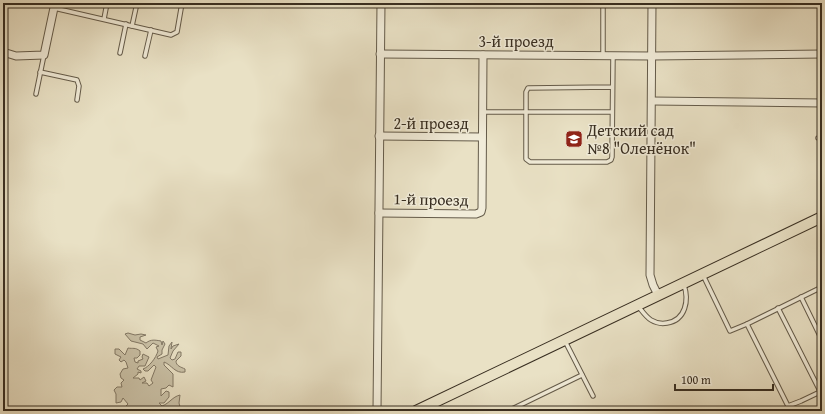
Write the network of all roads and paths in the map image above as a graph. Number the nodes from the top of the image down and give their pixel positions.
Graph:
1 (107, 3) edge
2 (137, 3) edge
3 (182, 3) edge
4 (381, 3) edge
5 (602, 3) edge
6 (652, 3) edge
7 (54, 5) edge
8 (104, 19) junction
9 (126, 24) junction
10 (132, 26) junction
11 (151, 30) junction
12 (3, 52) edge
13 (120, 54) dead end
14 (380, 54) junction
15 (822, 54) edge
16 (44, 55) junction
17 (483, 55) junction
18 (145, 56) dead end
19 (603, 56) junction
20 (613, 56) junction
21 (652, 56) junction
22 (40, 72) junction
23 (612, 87) junction
24 (36, 94) dead end
25 (77, 100) dead end
26 (652, 100) junction
27 (822, 102) edge
28 (483, 112) junction
29 (526, 112) junction
30 (612, 112) junction
31 (380, 136) junction
32 (482, 137) junction
33 (379, 213) junction
34 (822, 217) edge
35 (702, 274) junction
36 (684, 283) junction
37 (822, 287) edge
38 (658, 295) junction
39 (801, 297) junction
40 (638, 305) junction
41 (778, 308) junction
42 (747, 324) junction
43 (565, 340) junction
44 (822, 340) edge
45 (582, 375) junction
46 (821, 391) edge
47 (593, 396) dead end
48 (512, 409) dead end
49 (377, 411) edge
50 (416, 411) edge

1 - 8 lane
2 - 10 lane
3 - 11 lane
4 - 14 street
5 - 19 lane
6 - 21 street
7 - 8 lane
7 - 16 street
8 - 9 lane
9 - 10 lane
9 - 13 lane
10 - 11 lane
11 - 18 lane
12 - 16 street
14 - 17 street, 3-й проезд
14 - 31 street
15 - 21 street, 3-й проезд
16 - 22 lane
17 - 19 street, 3-й проезд
17 - 28 street
19 - 20 street, 3-й проезд
20 - 21 street, 3-й проезд
20 - 23 lane
21 - 26 street
22 - 24 lane
22 - 25 lane
23 - 29 lane
23 - 30 lane
26 - 27 street
26 - 38 street
28 - 29 lane
28 - 32 street
29 - 30 lane
29 - 30 lane
31 - 32 street, 2-й проезд
31 - 33 street
32 - 33 street, 1-й проезд
33 - 49 street
34 - 35 main road
35 - 36 main road
35 - 42 lane
36 - 38 main road
36 - 40 lane
37 - 39 lane
38 - 40 main road
39 - 41 lane
39 - 44 lane
40 - 43 main road
41 - 42 lane
41 - 46 lane
42 - 46 lane
43 - 45 lane
43 - 50 main road
45 - 47 lane
45 - 48 lane

